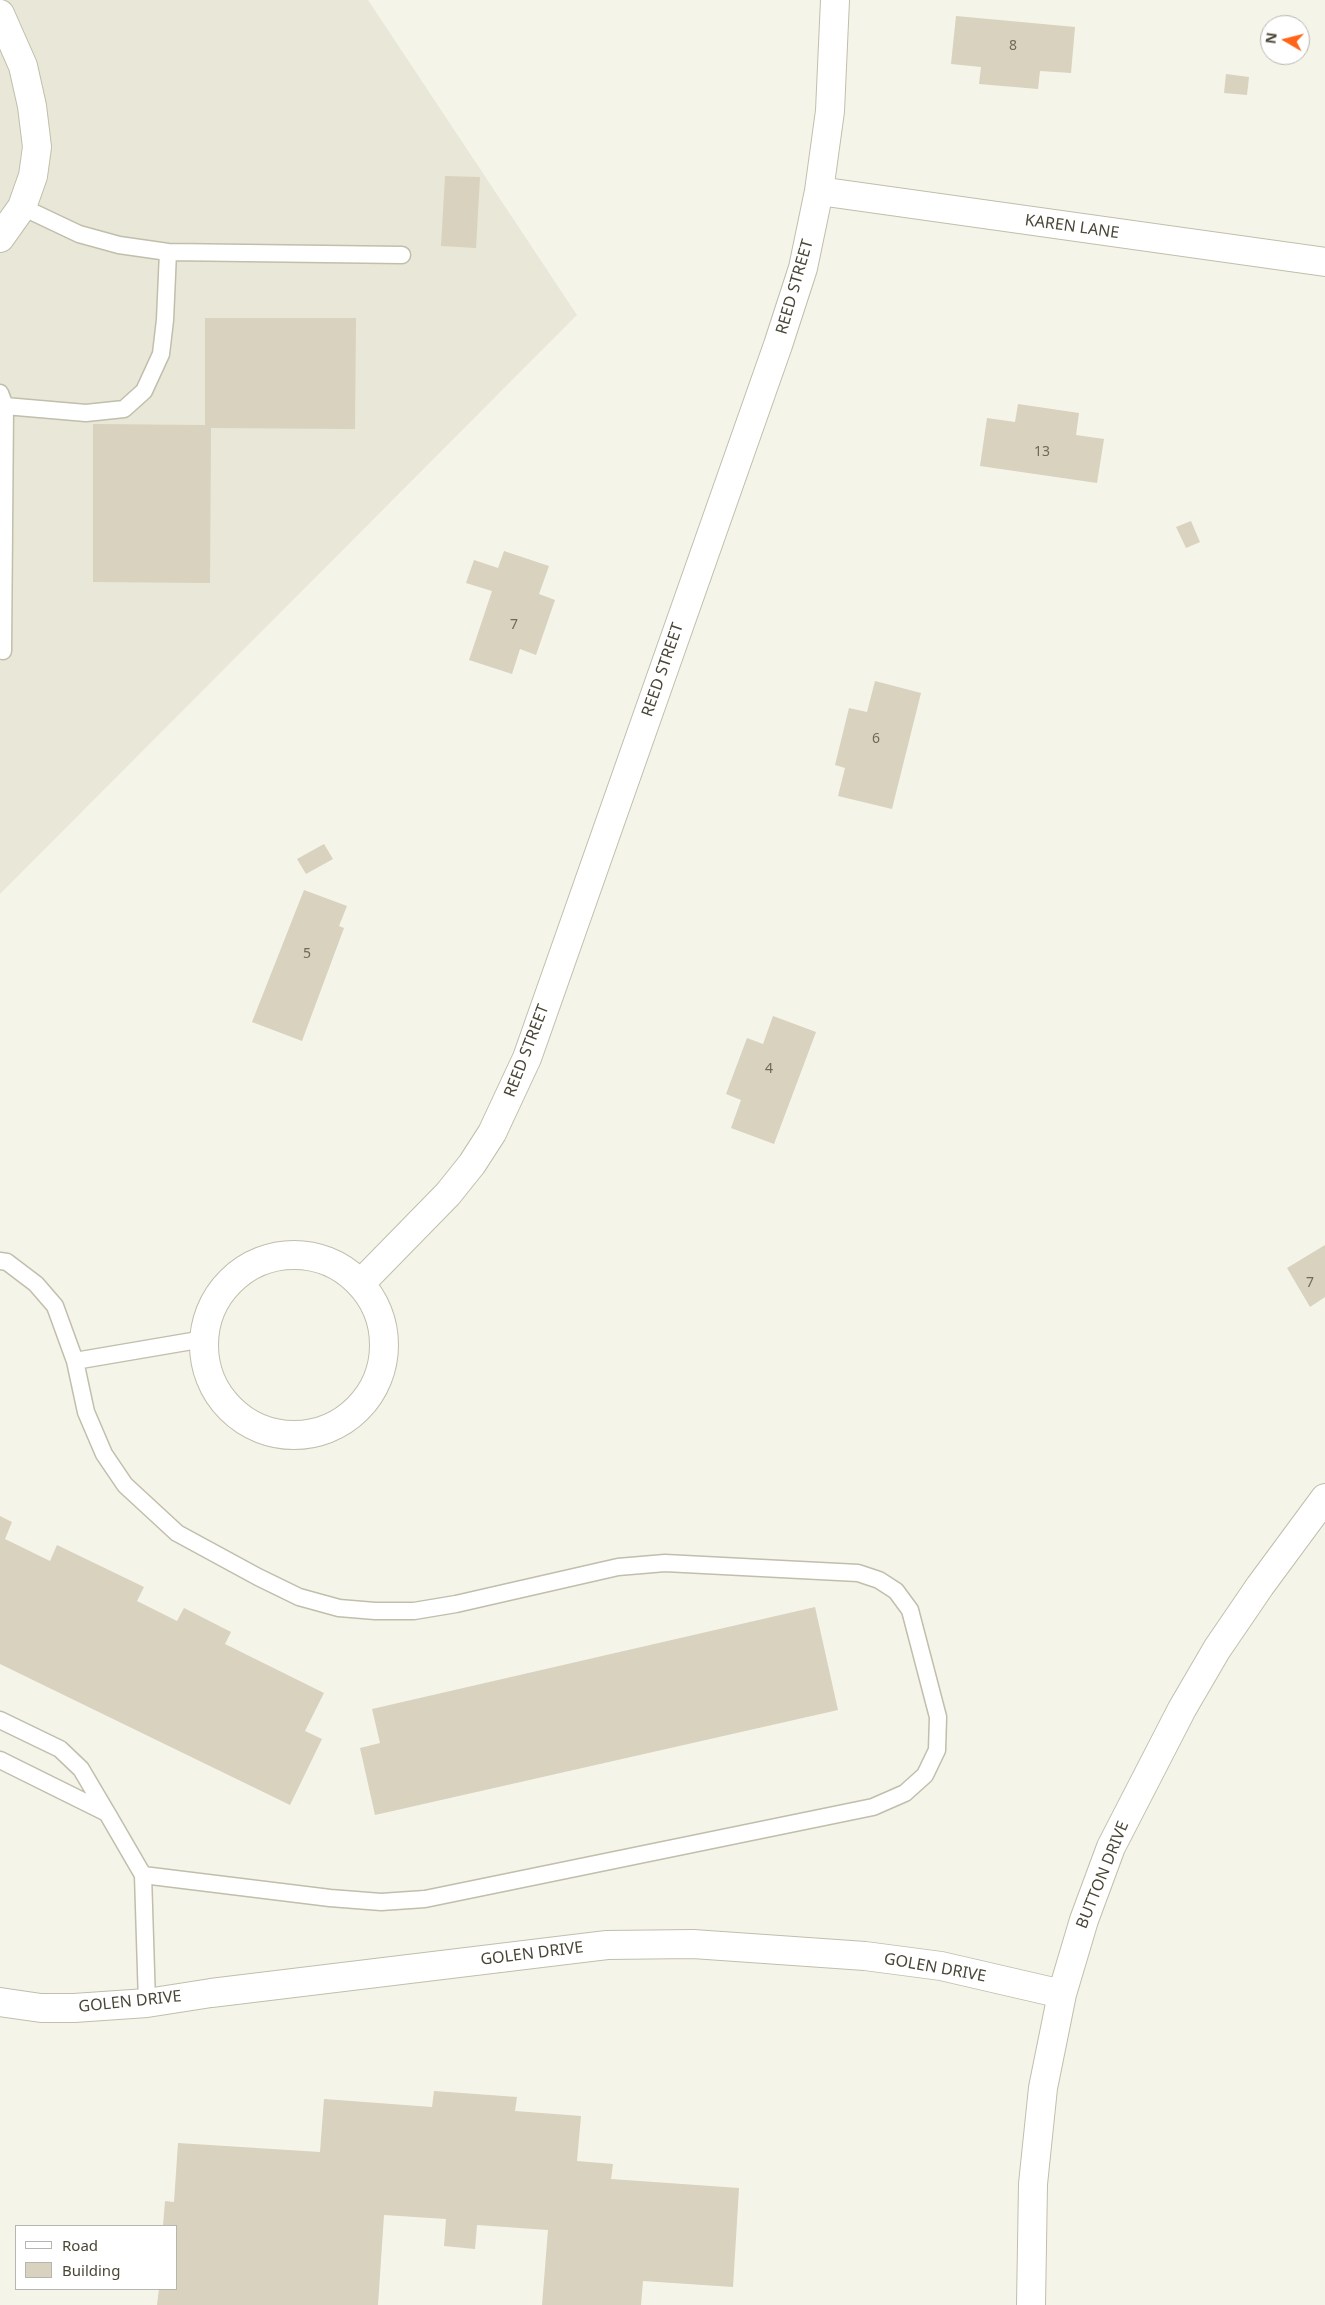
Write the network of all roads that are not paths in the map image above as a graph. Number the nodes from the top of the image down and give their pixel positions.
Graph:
1 (835, 0) edge
2 (0, 14) edge
3 (819, 191) junction
4 (22, 207) junction
5 (0, 238) edge
6 (168, 252) junction
7 (402, 256) dead end
8 (1325, 262) edge
9 (2, 399) edge
10 (3, 651) dead end
11 (0, 1261) edge
12 (360, 1284) junction
13 (204, 1339) junction
14 (75, 1361) junction
15 (1325, 1498) edge
16 (0, 1720) edge
17 (0, 1760) edge
18 (107, 1813) junction
19 (144, 1875) junction
20 (1062, 1994) junction
21 (0, 2002) edge
22 (147, 2003) junction
23 (1031, 2305) edge

1 - 3 street, REED STREET
2 - 4 street
3 - 8 street, KAREN LANE
3 - 12 street, REED STREET
4 - 5 street
4 - 6 lane
6 - 7 lane
6 - 9 lane
9 - 10 lane
11 - 14 lane
12 - 13 street
12 - 13 street
13 - 14 lane
14 - 19 lane
15 - 20 street, BUTTON DRIVE
16 - 18 lane
17 - 18 lane
18 - 19 lane
19 - 22 lane
20 - 22 street, GOLEN DRIVE
20 - 23 street, BUTTON DRIVE
21 - 22 street, GOLEN DRIVE

